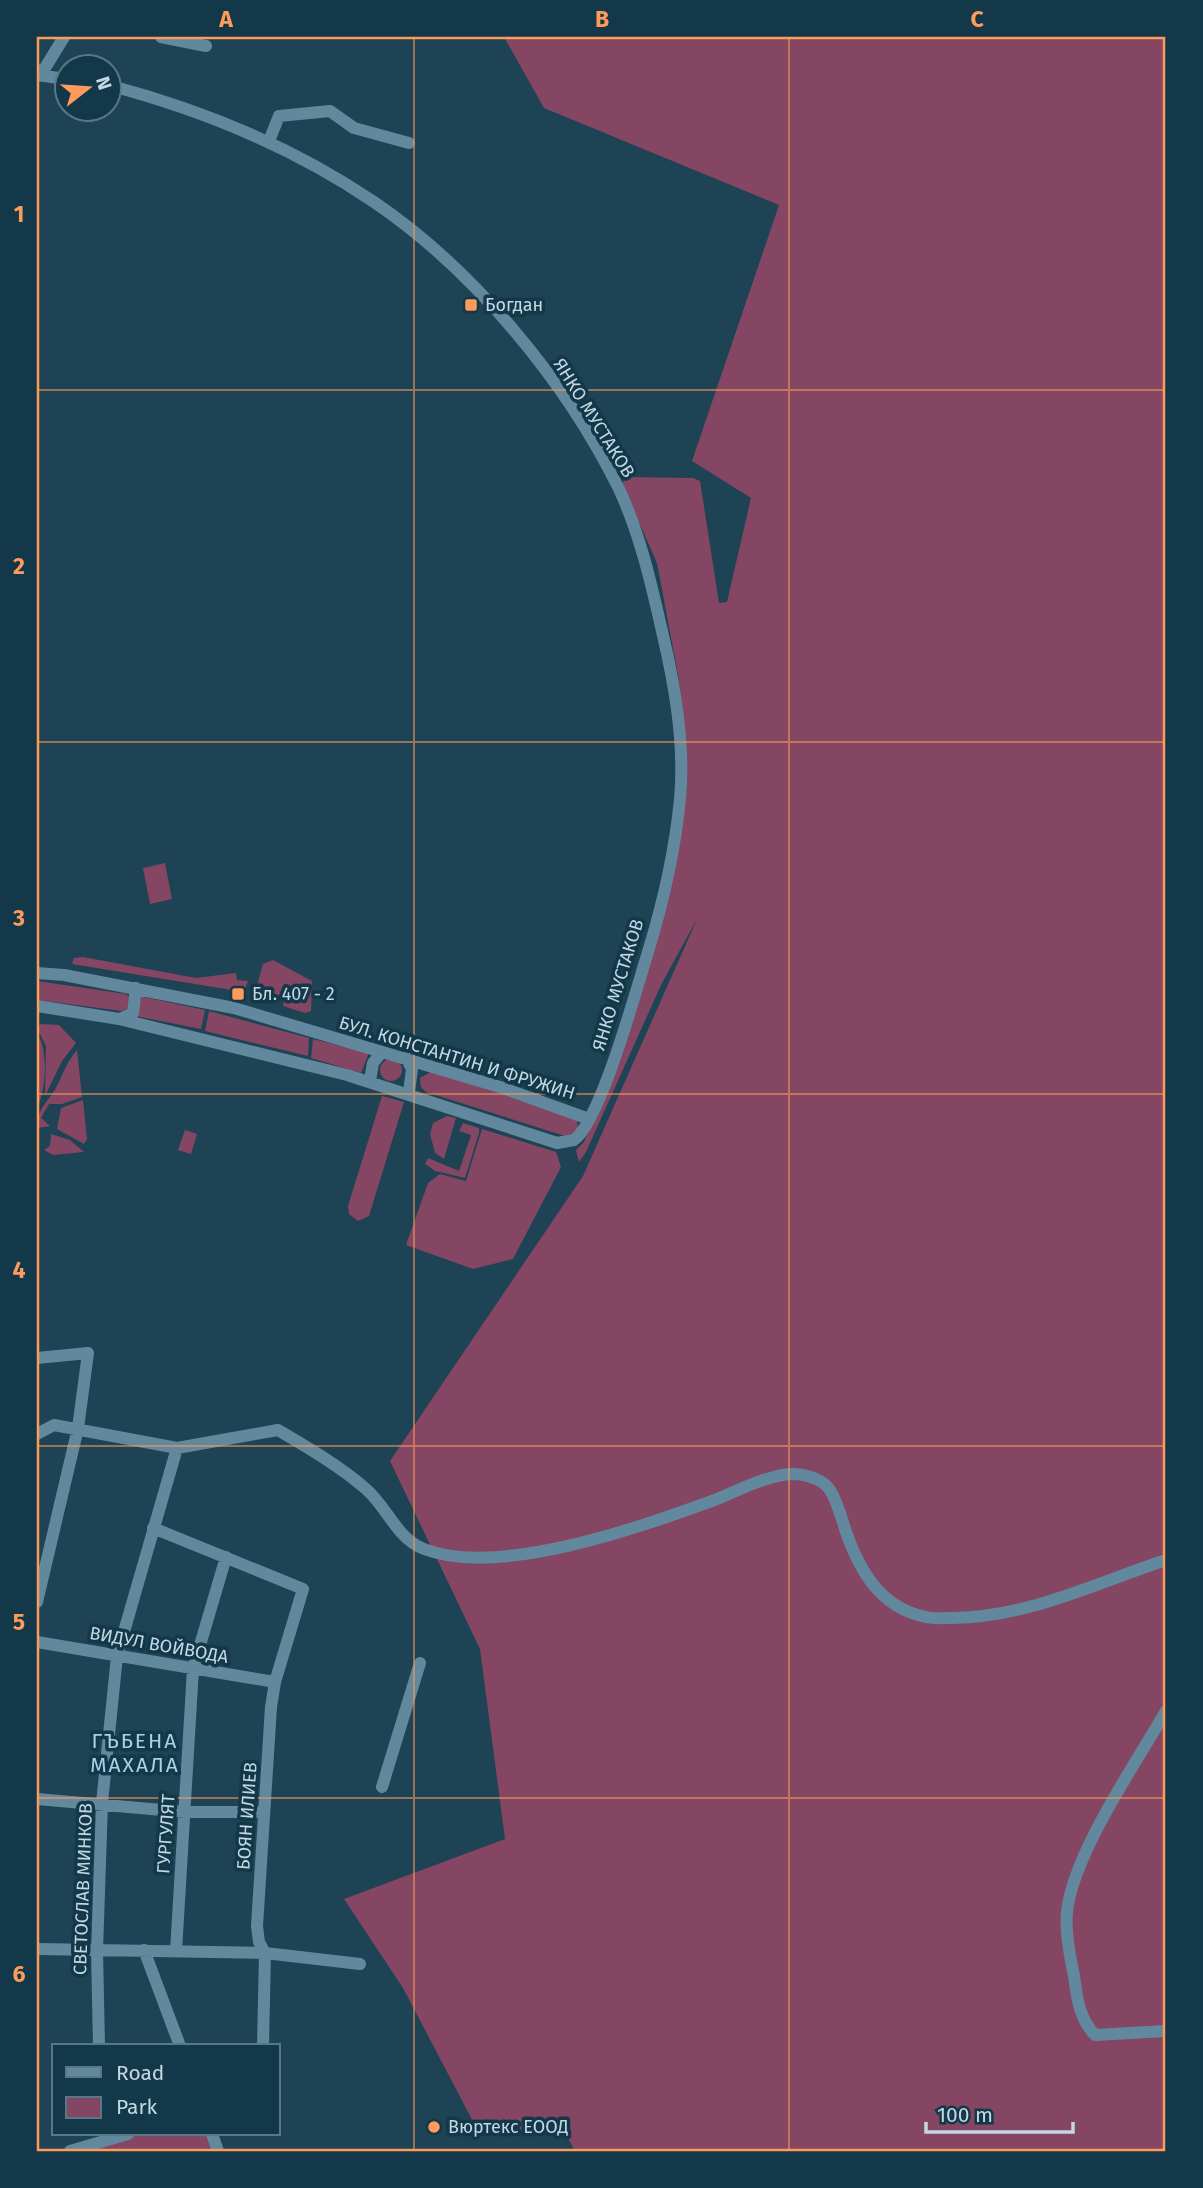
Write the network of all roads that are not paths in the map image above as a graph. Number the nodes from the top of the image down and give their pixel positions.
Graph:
1 (64, 37) edge
2 (161, 37) edge
3 (206, 46) dead end
4 (37, 74) edge
5 (122, 89) edge
6 (269, 141) junction
7 (409, 143) dead end
8 (37, 973) edge
9 (136, 988) junction
10 (37, 1006) edge
11 (119, 1019) junction
12 (382, 1052) junction
13 (406, 1058) junction
14 (412, 1075) junction
15 (370, 1081) junction
16 (394, 1088) junction
17 (409, 1093) junction
18 (589, 1119) junction
19 (37, 1358) edge
20 (78, 1428) junction
21 (37, 1434) edge
22 (177, 1448) junction
23 (153, 1528) junction
24 (226, 1557) junction
25 (1166, 1560) edge
26 (37, 1602) edge
27 (37, 1642) edge
28 (117, 1656) junction
29 (420, 1663) dead end
30 (193, 1669) junction
31 (275, 1682) junction
32 (1166, 1711) edge
33 (382, 1787) dead end
34 (37, 1799) edge
35 (103, 1803) junction
36 (185, 1812) junction
37 (264, 1812) junction
38 (37, 1949) edge
39 (144, 1950) junction
40 (97, 1951) junction
41 (176, 1951) junction
42 (265, 1953) junction
43 (360, 1964) dead end
44 (1166, 2031) edge
45 (99, 2044) edge
46 (179, 2044) edge
47 (263, 2044) edge
48 (101, 2138) edge
49 (70, 2151) edge

1 - 4 street
2 - 3 street
5 - 6 street, ЯНКО МУСТАКОВ
6 - 7 street
6 - 18 street, ЯНКО МУСТАКОВ
8 - 9 street, БУЛ. КОНСТАНТИН И ФРУЖИН
9 - 11 street
9 - 12 street, БУЛ. КОНСТАНТИН И ФРУЖИН
10 - 11 street
11 - 15 street
12 - 13 street, БУЛ. КОНСТАНТИН И ФРУЖИН
12 - 15 street
13 - 14 street
13 - 18 street, БУЛ. КОНСТАНТИН И ФРУЖИН
14 - 16 street
14 - 17 street
15 - 16 street
16 - 17 street, БУЛ. КОНСТАНТИН И ФРУЖИН
17 - 18 street, БУЛ. КОНСТАНТИН И ФРУЖИН
19 - 20 street
20 - 21 street
20 - 22 street
20 - 26 street
22 - 23 street, СВЕТОСЛАВ МИНКОВ
22 - 25 street
23 - 24 street
23 - 28 street, СВЕТОСЛАВ МИНКОВ
24 - 30 street, ГУРГУЛЯТ
24 - 31 street, БОЯН ИЛИЕВ
27 - 28 street, ВИДУЛ ВОЙВОДА
28 - 30 street, ВИДУЛ ВОЙВОДА
28 - 35 street, СВЕТОСЛАВ МИНКОВ
29 - 33 street
30 - 31 street, ВИДУЛ ВОЙВОДА
30 - 36 street, ГУРГУЛЯТ
31 - 37 street, БОЯН ИЛИЕВ
32 - 44 street
34 - 35 street
35 - 36 street
35 - 40 street, СВЕТОСЛАВ МИНКОВ
36 - 37 street
36 - 41 street, ГУРГУЛЯТ
37 - 42 street, БОЯН ИЛИЕВ
38 - 40 street
39 - 40 street
39 - 41 street
39 - 46 street
40 - 45 street, СВЕТОСЛАВ МИНКОВ
41 - 42 street
42 - 43 street
42 - 47 street, БОЯН ИЛИЕВ
48 - 49 street

